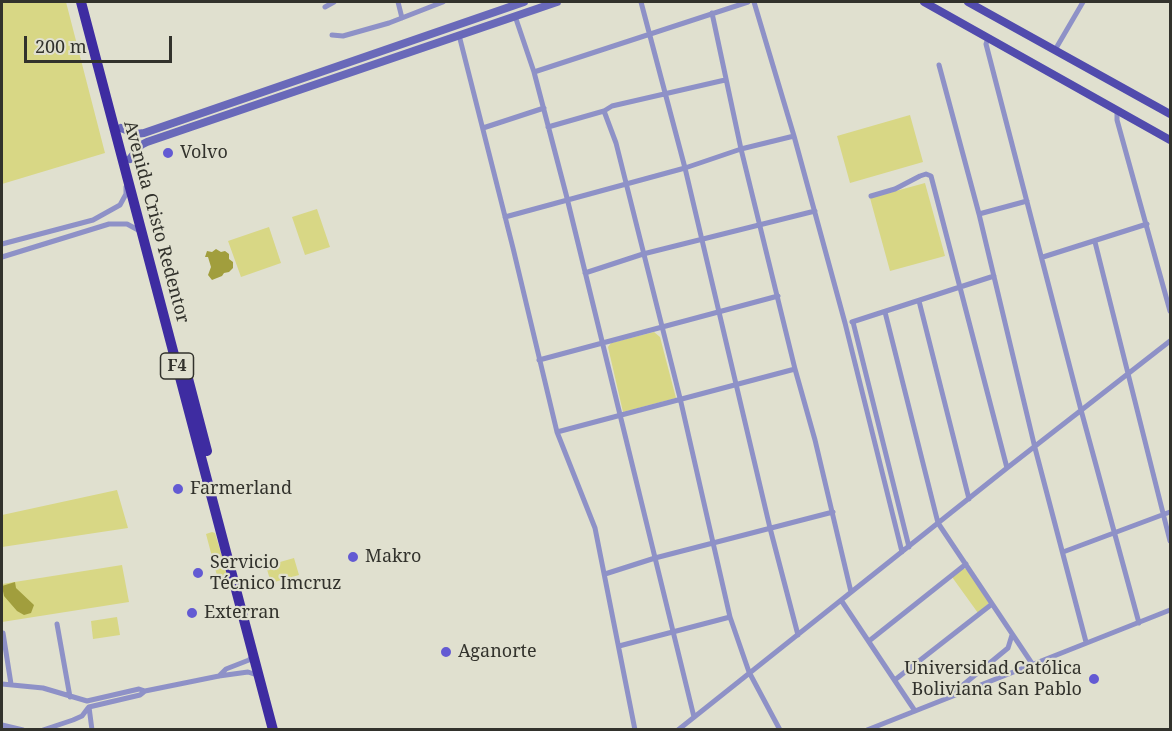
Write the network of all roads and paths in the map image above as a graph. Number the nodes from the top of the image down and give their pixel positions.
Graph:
1 (81, 2) edge
2 (89, 2) edge
3 (334, 2) edge
4 (398, 2) edge
5 (443, 2) edge
6 (502, 2) edge
7 (524, 2) edge
8 (557, 2) edge
9 (641, 2) edge
10 (748, 2) edge
11 (754, 2) edge
12 (924, 2) edge
13 (968, 2) edge
14 (1083, 2) edge
15 (325, 7) dead end
16 (498, 10) junction
17 (712, 13) junction
18 (515, 16) junction
19 (402, 18) junction
20 (464, 22) junction
21 (463, 33) junction
22 (332, 35) dead end
23 (649, 35) junction
24 (988, 38) junction
25 (1054, 50) junction
26 (939, 65) dead end
27 (324, 71) junction
28 (534, 72) junction
29 (328, 80) junction
30 (725, 80) junction
31 (664, 95) junction
32 (544, 108) junction
33 (1118, 109) junction
34 (604, 111) junction
35 (1170, 114) edge
36 (121, 128) junction
37 (483, 128) junction
38 (548, 128) junction
39 (144, 133) junction
40 (794, 136) junction
41 (1170, 140) edge
42 (147, 142) junction
43 (741, 150) junction
44 (130, 159) junction
45 (685, 168) junction
46 (127, 177) junction
47 (626, 184) junction
48 (871, 196) dead end
49 (567, 200) junction
50 (1028, 201) junction
51 (815, 211) junction
52 (979, 214) junction
53 (505, 217) junction
54 (93, 220) junction
55 (78, 224) junction
56 (1147, 224) junction
57 (760, 225) junction
58 (96, 228) junction
59 (81, 232) junction
60 (143, 234) junction
61 (702, 239) junction
62 (1095, 242) junction
63 (2, 244) edge
64 (2, 249) edge
65 (644, 255) junction
66 (3, 256) edge
67 (1042, 257) junction
68 (585, 273) junction
69 (994, 276) junction
70 (960, 286) junction
71 (778, 296) junction
72 (919, 301) junction
73 (1170, 311) edge
74 (718, 312) junction
75 (885, 312) junction
76 (853, 322) junction
77 (845, 323) junction
78 (662, 327) junction
79 (1170, 341) edge
80 (602, 343) junction
81 (539, 360) junction
82 (795, 369) junction
83 (1128, 374) junction
84 (737, 384) junction
85 (680, 398) junction
86 (1081, 411) junction
87 (620, 414) junction
88 (557, 432) junction
89 (1035, 448) junction
90 (1007, 468) junction
91 (969, 499) junction
92 (833, 512) junction
93 (1170, 512) edge
94 (1164, 514) junction
95 (938, 523) junction
96 (770, 528) junction
97 (1113, 533) junction
98 (1170, 540) edge
99 (713, 544) junction
100 (909, 547) junction
101 (902, 552) junction
102 (1063, 552) junction
103 (655, 558) junction
104 (966, 564) junction
105 (605, 574) junction
106 (851, 592) junction
107 (841, 600) junction
108 (992, 604) junction
109 (1170, 610) edge
110 (730, 617) junction
111 (1139, 623) junction
112 (57, 624) dead end
113 (672, 632) junction
114 (3, 633) edge
115 (1012, 634) junction
116 (798, 635) junction
117 (869, 640) junction
118 (1086, 642) junction
119 (619, 646) junction
120 (254, 653) junction
121 (1033, 665) junction
122 (749, 672) junction
123 (219, 676) junction
124 (260, 678) junction
125 (896, 679) junction
126 (2, 684) edge
127 (11, 684) junction
128 (145, 691) junction
129 (112, 694) junction
130 (70, 697) junction
131 (946, 699) junction
132 (113, 701) junction
133 (88, 704) junction
134 (915, 711) junction
135 (694, 717) junction
136 (2, 725) edge
137 (22, 729) edge
138 (43, 729) edge
139 (92, 729) edge
140 (273, 729) edge
141 (280, 729) edge
142 (635, 729) edge
143 (678, 729) edge
144 (780, 729) edge
145 (867, 729) edge

1 - 46 highway, Avenida Cristo Redentor / F4
2 - 36 highway, Avenida Cristo Redentor / F4
3 - 15 street
4 - 19 street
5 - 19 street
6 - 16 street
7 - 16 main road
8 - 18 main road
9 - 23 street
10 - 17 street
11 - 40 street
12 - 24 main road
13 - 25 main road
14 - 25 street
16 - 20 main road
17 - 23 street
17 - 30 street
18 - 21 main road
18 - 28 street
19 - 22 street
20 - 21 main road
20 - 27 main road
21 - 29 main road
21 - 37 street
23 - 28 street
23 - 31 street
24 - 33 main road
24 - 50 street
25 - 35 main road
26 - 52 street
27 - 29 main road
27 - 39 main road
28 - 32 street
29 - 42 main road
30 - 31 street
30 - 43 street
31 - 34 street
31 - 45 street
32 - 37 street
32 - 38 street
33 - 41 main road
33 - 56 street
34 - 38 street
34 - 47 street
36 - 39 main road
36 - 44 highway, Avenida Cristo Redentor / F4
37 - 53 street
38 - 49 street
39 - 42 main road
40 - 43 street
40 - 51 street
42 - 44 main road
43 - 45 street
43 - 57 street
44 - 141 highway, Avenida Cristo Redentor / F4
45 - 47 street
45 - 61 street
46 - 54 street
46 - 60 highway, Avenida Cristo Redentor / F4
47 - 49 street
47 - 65 street
48 - 70 street
49 - 53 street
49 - 68 street
50 - 52 street
50 - 67 street
51 - 57 street
51 - 77 street
52 - 69 street
53 - 81 street
54 - 55 street
54 - 58 street
55 - 59 street
55 - 63 street
56 - 62 street
56 - 73 street
57 - 61 street
57 - 71 street
58 - 59 street
58 - 60 street
59 - 66 street
60 - 120 highway, Avenida Cristo Redentor / F4
61 - 65 street
61 - 74 street
62 - 67 street
62 - 83 street
64 - 66 street
65 - 68 street
65 - 78 street
67 - 86 street
68 - 80 street
69 - 70 street
69 - 89 street
70 - 72 street
70 - 90 street
71 - 74 street
71 - 82 street
72 - 75 street
72 - 91 street
74 - 78 street
74 - 84 street
75 - 76 street
75 - 95 street
76 - 77 street
76 - 100 street
77 - 101 street
78 - 80 street
78 - 85 street
79 - 83 street
80 - 81 street
80 - 87 street
81 - 88 street
82 - 84 street
82 - 92 street
83 - 86 street
83 - 94 street
84 - 85 street
84 - 96 street
85 - 87 street
85 - 99 street
86 - 89 street
86 - 97 street
87 - 88 street
87 - 103 street
88 - 105 street
89 - 90 street
89 - 102 street
90 - 91 street
91 - 95 street
92 - 96 street
92 - 106 street
93 - 94 street
94 - 97 street
94 - 98 street
95 - 100 street
95 - 104 street
96 - 99 street
96 - 116 street
97 - 102 street
97 - 111 street
99 - 103 street
99 - 110 street
100 - 101 street
101 - 106 street
102 - 118 street
103 - 105 street
103 - 113 street
104 - 108 street
104 - 117 street
105 - 119 street
106 - 107 street
107 - 116 street
107 - 117 street
108 - 115 street
108 - 125 street
109 - 111 street
110 - 113 street
110 - 122 street
111 - 118 street
112 - 130 street
113 - 119 street
113 - 135 street
114 - 127 street
115 - 121 street
115 - 131 street
116 - 122 street
117 - 125 street
118 - 121 street
119 - 142 street
120 - 123 street
120 - 124 highway, Avenida Cristo Redentor / F4
121 - 131 street
122 - 135 street
122 - 144 street
123 - 124 street
123 - 128 street
124 - 140 highway, Avenida Cristo Redentor / F4
125 - 134 street
126 - 127 street
127 - 130 street
128 - 129 street
128 - 132 street
129 - 132 street
129 - 133 street
130 - 133 street
131 - 134 street
132 - 133 street
133 - 138 street
133 - 139 street
134 - 145 street
135 - 143 street
136 - 137 street

